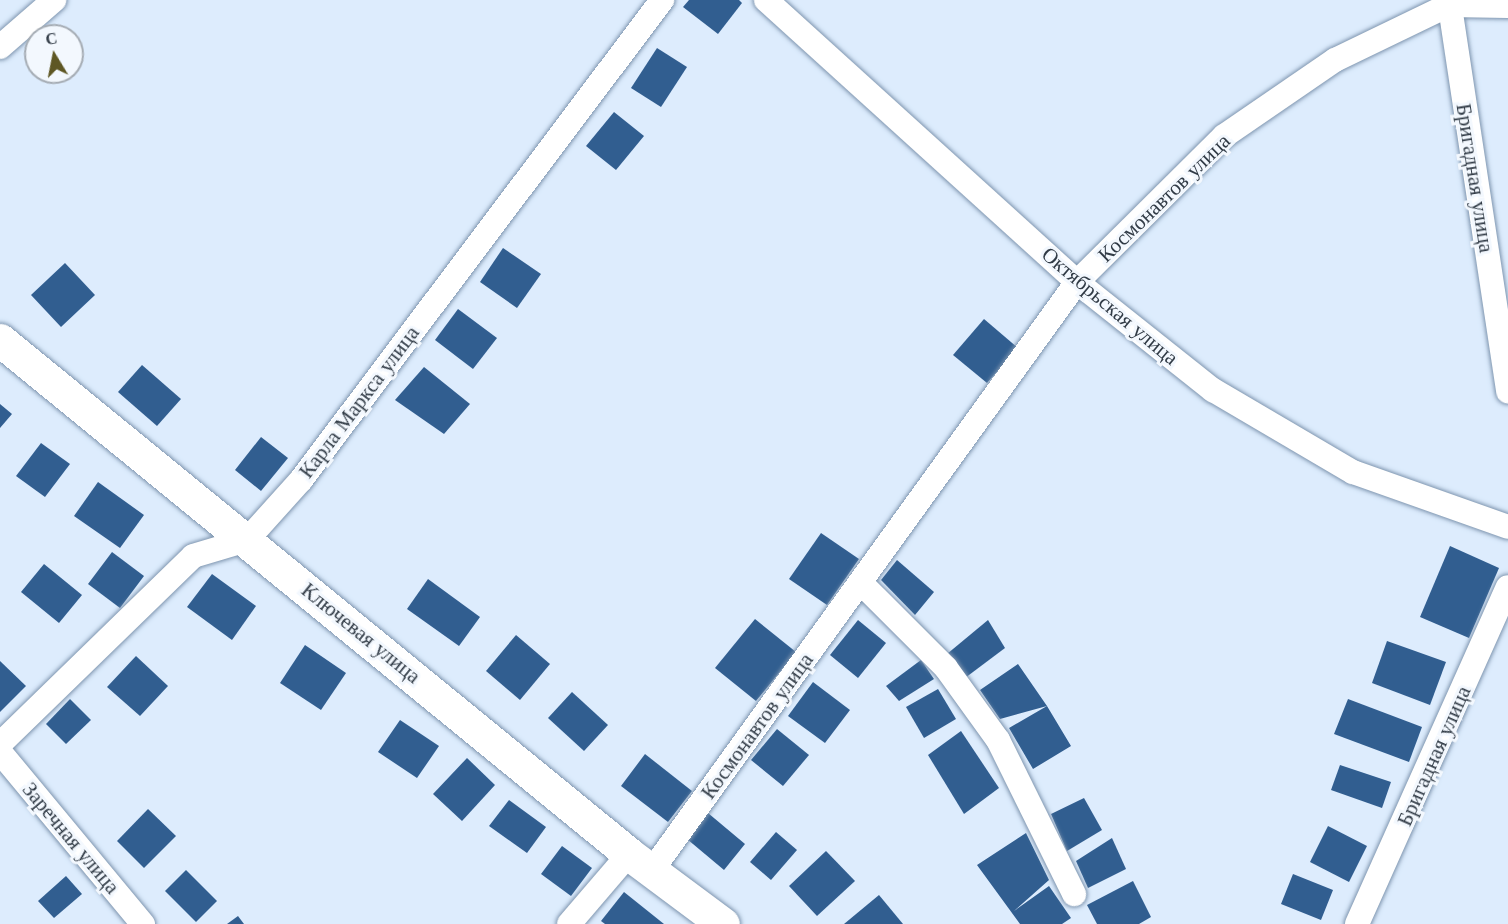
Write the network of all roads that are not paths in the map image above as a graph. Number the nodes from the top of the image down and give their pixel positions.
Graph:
1 (54, 0) edge
2 (662, 0) edge
3 (766, 0) edge
4 (1449, 2) edge
5 (1508, 6) edge
6 (0, 47) edge
7 (1077, 282) junction
8 (0, 340) edge
9 (1508, 392) edge
10 (1508, 527) edge
11 (247, 540) junction
12 (861, 583) junction
13 (1508, 587) edge
14 (0, 744) edge
15 (0, 753) edge
16 (641, 861) junction
17 (1074, 894) dead end
18 (143, 924) edge
19 (569, 924) edge
20 (723, 924) edge
21 (1357, 924) edge

1 - 6 street
2 - 11 street, Карла Маркса улица
3 - 7 street, Октябрьская улица
4 - 5 street
4 - 7 street, Космонавтов улица
4 - 9 street, Бригадная улица
7 - 10 street, Октябрьская улица
7 - 12 street, Космонавтов улица
8 - 11 street, Ключевая улица
11 - 14 street
11 - 16 street, Ключевая улица
12 - 16 street, Космонавтов улица
12 - 17 street
13 - 21 street, Бригадная улица
15 - 18 street, Заречная улица
16 - 19 street, Космонавтов улица
16 - 20 street, Ключевая улица

